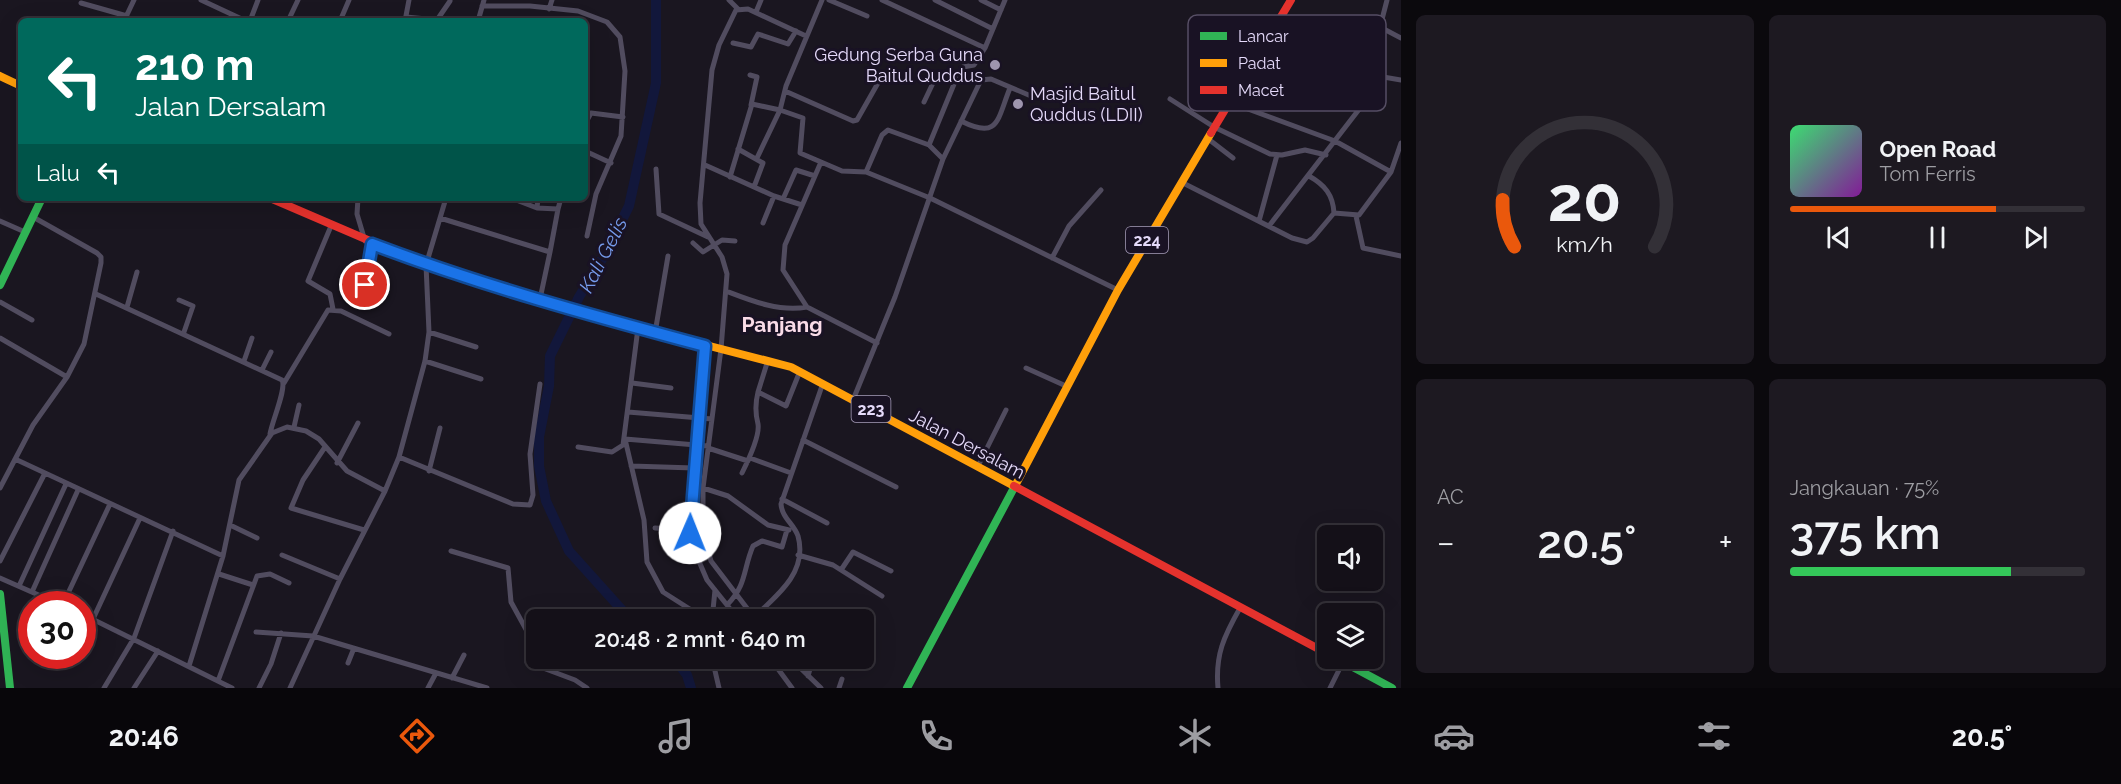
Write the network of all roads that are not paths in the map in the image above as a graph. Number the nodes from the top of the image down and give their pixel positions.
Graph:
1 (134, 0) edge
2 (201, 0) edge
3 (258, 0) edge
4 (298, 0) edge
5 (349, 0) edge
6 (409, 0) edge
7 (552, 0) edge
8 (729, 0) edge
9 (761, 0) edge
10 (822, 0) edge
11 (829, 0) edge
12 (882, 0) edge
13 (935, 0) edge
14 (981, 0) edge
15 (1005, 0) edge
16 (1291, 0) edge
17 (450, 1) edge
18 (212, 2) edge
19 (81, 3) dead end
20 (483, 3) edge
21 (549, 9) junction
22 (738, 9) junction
23 (1001, 10) junction
24 (756, 12) junction
25 (1282, 15) edge
26 (867, 16) dead end
27 (125, 18) edge
28 (240, 18) edge
29 (245, 18) edge
30 (289, 18) edge
31 (341, 18) edge
32 (405, 18) edge
33 (439, 18) edge
34 (479, 18) edge
35 (993, 29) junction
36 (1386, 30) edge
37 (796, 31) junction
38 (806, 36) junction
39 (1401, 38) edge
40 (733, 43) dead end
41 (986, 48) junction
42 (750, 75) dead end
43 (0, 76) edge
44 (1386, 77) edge
45 (1401, 80) edge
46 (878, 83) dead end
47 (933, 83) dead end
48 (18, 85) edge
49 (1010, 88) junction
50 (785, 91) junction
51 (1031, 96) dead end
52 (1170, 99) dead end
53 (924, 102) dead end
54 (751, 105) junction
55 (780, 110) junction
56 (1188, 110) edge
57 (1189, 111) edge
58 (1224, 111) edge
59 (1253, 111) edge
60 (1357, 111) edge
61 (623, 117) junction
62 (588, 118) edge
63 (961, 121) junction
64 (1214, 127) junction
65 (1207, 138) junction
66 (1335, 141) junction
67 (1401, 143) edge
68 (929, 146) junction
69 (738, 149) junction
70 (588, 152) edge
71 (1326, 154) junction
72 (1277, 155) junction
73 (757, 158) junction
74 (1233, 158) dead end
75 (943, 159) junction
76 (821, 162) junction
77 (611, 163) junction
78 (705, 165) junction
79 (656, 169) dead end
80 (866, 172) junction
81 (1391, 172) junction
82 (815, 176) junction
83 (1310, 176) junction
84 (730, 177) junction
85 (1182, 182) junction
86 (754, 187) junction
87 (1101, 190) dead end
88 (774, 196) junction
89 (930, 198) junction
90 (783, 199) junction
91 (41, 201) edge
92 (277, 201) edge
93 (358, 201) edge
94 (445, 201) edge
95 (519, 201) edge
96 (538, 201) edge
97 (560, 201) edge
98 (802, 205) junction
99 (537, 208) junction
100 (558, 209) junction
101 (1334, 213) junction
102 (1356, 216) junction
103 (33, 217) junction
104 (440, 218) junction
105 (0, 221) edge
106 (1259, 221) junction
107 (763, 223) dead end
108 (331, 226) junction
109 (1269, 226) junction
110 (25, 232) junction
111 (586, 236) dead end
112 (709, 237) junction
113 (735, 241) dead end
114 (369, 243) junction
115 (693, 243) dead end
116 (715, 246) junction
117 (550, 252) junction
118 (668, 256) dead end
119 (1401, 256) edge
120 (1052, 258) junction
121 (426, 265) junction
122 (4, 267) edge
123 (137, 272) dead end
124 (0, 285) edge
125 (365, 285) dead end
126 (1118, 290) junction
127 (726, 291) junction
128 (96, 294) junction
129 (540, 299) junction
130 (179, 300) dead end
131 (0, 302) edge
132 (127, 307) junction
133 (807, 307) junction
134 (333, 309) junction
135 (32, 320) dead end
136 (638, 328) junction
137 (184, 332) junction
138 (429, 332) junction
139 (655, 333) junction
140 (388, 334) dead end
141 (0, 338) edge
142 (252, 338) dead end
143 (877, 343) junction
144 (706, 346) junction
145 (476, 347) dead end
146 (721, 349) junction
147 (271, 352) dead end
148 (768, 360) junction
149 (244, 361) junction
150 (425, 361) junction
151 (1026, 368) dead end
152 (262, 370) junction
153 (800, 371) junction
154 (67, 377) junction
155 (481, 380) dead end
156 (284, 383) junction
157 (632, 383) junction
158 (823, 383) junction
159 (540, 384) dead end
160 (1066, 386) junction
161 (671, 388) dead end
162 (758, 392) junction
163 (853, 400) junction
164 (300, 405) dead end
165 (1006, 410) dead end
166 (628, 412) junction
167 (699, 417) junction
168 (710, 418) junction
169 (358, 423) dead end
170 (294, 427) junction
171 (440, 428) dead end
172 (270, 436) junction
173 (625, 439) junction
174 (803, 440) junction
175 (696, 444) junction
176 (325, 447) junction
177 (578, 447) dead end
178 (708, 447) junction
179 (399, 457) junction
180 (15, 459) junction
181 (749, 459) junction
182 (337, 463) junction
183 (631, 466) junction
184 (978, 466) junction
185 (694, 468) junction
186 (429, 471) junction
187 (45, 473) junction
188 (742, 473) dead end
189 (791, 473) junction
190 (66, 484) junction
191 (1015, 486) junction
192 (896, 487) dead end
193 (0, 488) edge
194 (703, 488) junction
195 (78, 490) junction
196 (385, 492) junction
197 (782, 499) junction
198 (110, 504) junction
199 (140, 518) junction
200 (827, 523) dead end
201 (230, 525) junction
202 (655, 528) dead end
203 (703, 528) junction
204 (690, 529) junction
205 (364, 530) junction
206 (787, 530) junction
207 (173, 531) junction
208 (795, 531) junction
209 (257, 538) dead end
210 (451, 551) dead end
211 (282, 555) dead end
212 (798, 555) junction
213 (223, 556) junction
214 (0, 561) edge
215 (841, 570) junction
216 (891, 571) dead end
217 (219, 574) junction
218 (0, 578) edge
219 (340, 579) junction
220 (289, 583) dead end
221 (253, 585) junction
222 (19, 586) junction
223 (715, 590) junction
224 (30, 591) edge
225 (32, 591) edge
226 (67, 591) edge
227 (0, 594) edge
228 (882, 596) dead end
229 (736, 597) junction
230 (728, 604) junction
231 (1240, 608) junction
232 (690, 609) edge
233 (713, 609) edge
234 (731, 609) edge
235 (747, 609) edge
236 (764, 609) edge
237 (96, 613) edge
238 (96, 620) edge
239 (256, 632) dead end
240 (281, 633) junction
241 (313, 636) junction
242 (134, 638) junction
243 (354, 648) junction
244 (1317, 648) edge
245 (158, 651) junction
246 (464, 655) dead end
247 (348, 663) dead end
248 (189, 666) junction
249 (715, 669) edge
250 (779, 669) edge
251 (801, 669) edge
252 (810, 669) edge
253 (1337, 669) edge
254 (1357, 669) edge
255 (436, 673) junction
256 (808, 676) junction
257 (452, 678) junction
258 (842, 679) dead end
259 (459, 680) junction
260 (218, 681) junction
261 (9, 688) edge
262 (104, 688) edge
263 (135, 688) edge
264 (232, 688) edge
265 (259, 688) edge
266 (290, 688) edge
267 (428, 688) edge
268 (456, 688) edge
269 (486, 688) edge
270 (587, 688) edge
271 (719, 688) edge
272 (792, 688) edge
273 (821, 688) edge
274 (839, 688) edge
275 (907, 688) edge
276 (1218, 688) edge
277 (1330, 688) edge
278 (1392, 688) edge

1 - 27 street
2 - 18 street
3 - 29 street
4 - 30 street
5 - 31 street
6 - 32 street
7 - 21 street
8 - 22 street
9 - 24 street
10 - 38 street
11 - 26 street
12 - 41 street
13 - 35 street
14 - 23 street
15 - 23 street
16 - 25 main road, 224
17 - 33 street
18 - 28 street
19 - 27 street
20 - 21 street
20 - 34 street
21 - 61 street
22 - 24 street
22 - 78 street
23 - 35 street
24 - 37 street
35 - 41 street
36 - 39 street
37 - 38 street
37 - 40 street
38 - 50 street
41 - 68 street
42 - 54 street
43 - 48 main road
44 - 45 street
46 - 50 street
47 - 53 street
49 - 51 street
49 - 63 street
49 - 63 street
50 - 55 street
52 - 56 street
54 - 55 street
54 - 69 street
55 - 73 street
55 - 76 street
57 - 64 street
58 - 64 main road, 224
59 - 66 street
60 - 66 street
61 - 62 street
61 - 77 street
63 - 75 street
64 - 65 main road, 224
64 - 72 street
65 - 74 street
65 - 85 main road, 224
66 - 71 street
66 - 81 street
67 - 81 street
68 - 75 street
68 - 80 street
69 - 73 street
69 - 84 street
70 - 77 street
71 - 72 street
71 - 83 street
72 - 106 street
73 - 86 street
75 - 89 street
76 - 80 street
76 - 82 street
77 - 111 street
78 - 84 street
78 - 112 street
79 - 112 street
80 - 89 street
81 - 102 street
82 - 90 street
82 - 98 street
83 - 101 street
83 - 109 street
84 - 86 street
85 - 106 street
85 - 126 main road, 224
86 - 88 street
87 - 120 street
88 - 90 street
88 - 107 street
89 - 120 street
89 - 143 street
90 - 98 street
91 - 103 main road
92 - 108 main road, Jalan Dersalam / 223
93 - 114 street
94 - 104 street
95 - 99 street
96 - 99 street
97 - 100 street
98 - 133 street
99 - 100 street
100 - 117 street
101 - 102 street
101 - 109 street
102 - 119 street
103 - 110 main road
103 - 128 street
104 - 117 street
104 - 121 street
105 - 110 street
106 - 109 street
108 - 114 main road, Jalan Dersalam / 223
108 - 134 street
110 - 122 main road
112 - 116 street
113 - 116 street
114 - 121 main road, Jalan Dersalam / 223
114 - 125 street
115 - 116 street
116 - 127 street
117 - 129 street
118 - 139 street
120 - 126 street
121 - 129 main road, Jalan Dersalam / 223
121 - 138 street
122 - 124 main road
123 - 132 street
126 - 160 main road, 224
127 - 133 street
127 - 146 street
128 - 132 street
128 - 154 street
129 - 136 main road, Jalan Dersalam / 223
130 - 137 street
131 - 135 street
132 - 137 street
133 - 143 street
134 - 140 street
134 - 156 street
136 - 139 main road, Jalan Dersalam / 223
136 - 157 street
137 - 149 street
138 - 145 street
138 - 150 street
139 - 144 main road, Jalan Dersalam / 223
141 - 154 street
142 - 149 street
143 - 163 street
144 - 146 main road, Jalan Dersalam / 223
144 - 167 street
146 - 148 main road, Jalan Dersalam / 223
146 - 168 street
147 - 152 street
148 - 153 main road, Jalan Dersalam / 223
148 - 162 street
149 - 152 street
150 - 155 street
150 - 179 street
151 - 160 street
152 - 156 street
153 - 158 main road, Jalan Dersalam / 223
153 - 162 street
154 - 180 street
156 - 172 street
157 - 161 street
157 - 166 street
158 - 163 main road, Jalan Dersalam / 223
158 - 174 street
159 - 186 street
160 - 191 main road, 224
162 - 181 street
163 - 184 main road, Jalan Dersalam / 223
164 - 170 street
165 - 184 street
166 - 167 street
166 - 173 street
167 - 168 street
167 - 175 street
168 - 178 street
169 - 182 street
170 - 172 street
170 - 176 street
171 - 186 street
172 - 201 street
173 - 175 street
173 - 177 street
173 - 183 street
174 - 189 street
174 - 192 street
175 - 178 street
175 - 185 street
176 - 182 street
176 - 205 street
178 - 181 street
178 - 194 street
179 - 186 street
179 - 196 street
180 - 187 street
180 - 193 street
181 - 188 street
181 - 189 street
182 - 196 street
183 - 185 street
183 - 232 street
184 - 191 main road, Jalan Dersalam / 223
185 - 204 street
187 - 190 street
187 - 214 street
189 - 197 street
190 - 195 street
190 - 222 street
191 - 231 main road, Jalan Dersalam
191 - 275 main road
194 - 203 street
194 - 206 street
195 - 198 street
195 - 225 street
196 - 205 street
197 - 200 street
197 - 208 street
198 - 199 street
198 - 226 street
199 - 207 street
199 - 237 street
201 - 209 street
201 - 213 street
202 - 204 street
203 - 204 street
203 - 229 street
204 - 223 street
205 - 219 street
206 - 208 street
206 - 229 street
207 - 213 street
207 - 242 street
208 - 212 street
210 - 270 street
211 - 219 street
212 - 215 street
212 - 236 street
213 - 217 street
215 - 216 street
215 - 228 street
217 - 221 street
217 - 248 street
218 - 222 street
219 - 241 street
220 - 221 street
221 - 260 street
222 - 224 street
223 - 230 street
223 - 233 street
227 - 261 main road
229 - 230 street
229 - 235 street
230 - 234 street
231 - 244 main road, Jalan Dersalam
231 - 276 street
238 - 242 street
239 - 240 street
240 - 241 street
240 - 265 street
241 - 243 street
241 - 266 street
242 - 245 street
242 - 262 street
243 - 247 street
243 - 255 street
245 - 248 street
245 - 263 street
246 - 257 street
248 - 260 street
249 - 271 street
250 - 272 street
251 - 256 street
252 - 256 street
253 - 277 street
254 - 278 main road
255 - 257 street
255 - 267 street
256 - 273 street
257 - 259 street
258 - 274 street
259 - 268 street
259 - 269 street
260 - 264 street

